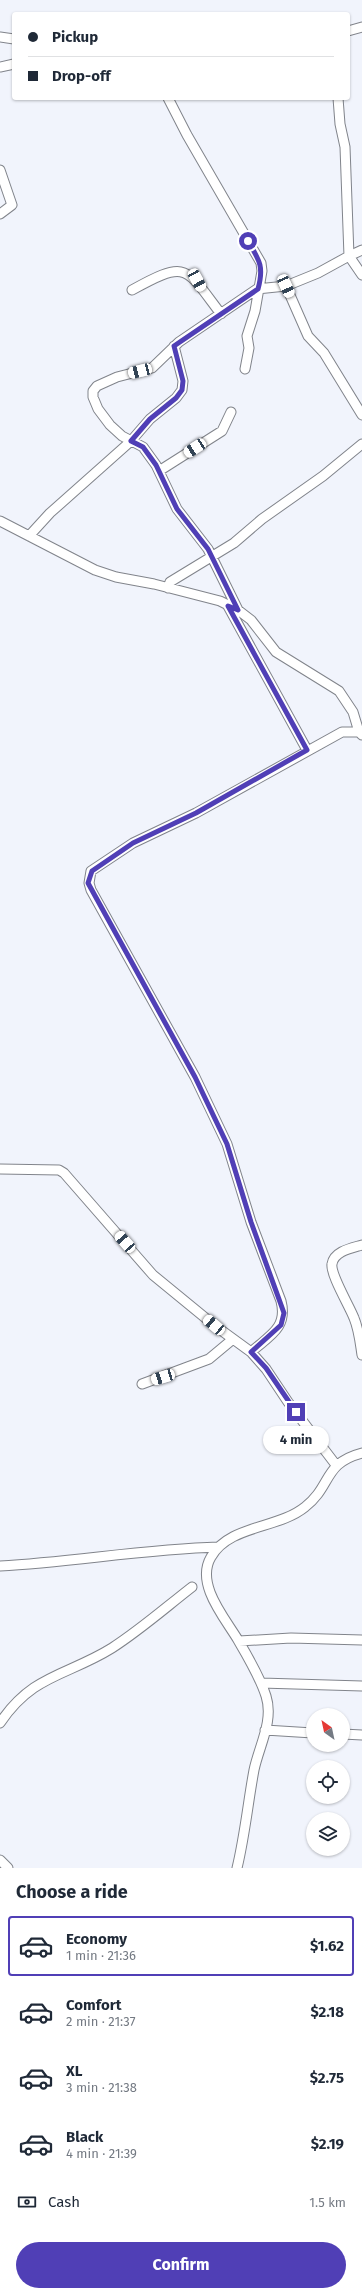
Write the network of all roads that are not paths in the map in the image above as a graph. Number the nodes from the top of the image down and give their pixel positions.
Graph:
1 (362, 27) edge
2 (350, 31) edge
3 (0, 37) edge
4 (12, 40) edge
5 (12, 64) edge
6 (0, 67) edge
7 (169, 100) edge
8 (338, 100) edge
9 (0, 170) edge
10 (0, 214) edge
11 (362, 250) edge
12 (349, 256) junction
13 (362, 275) edge
14 (286, 286) junction
15 (258, 289) junction
16 (132, 290) dead end
17 (221, 314) junction
18 (174, 346) junction
19 (245, 369) dead end
20 (231, 412) dead end
21 (362, 415) edge
22 (131, 441) junction
23 (362, 444) edge
24 (159, 471) junction
25 (0, 521) edge
26 (29, 536) junction
27 (211, 556) junction
28 (168, 588) junction
29 (228, 606) junction
30 (238, 610) junction
31 (360, 734) edge
32 (307, 750) junction
33 (0, 1169) edge
34 (362, 1245) edge
35 (233, 1339) junction
36 (251, 1352) junction
37 (362, 1355) edge
38 (142, 1384) dead end
39 (362, 1453) edge
40 (336, 1464) junction
41 (218, 1548) junction
42 (0, 1566) edge
43 (192, 1587) dead end
44 (239, 1640) junction
45 (362, 1640) edge
46 (261, 1683) junction
47 (362, 1686) edge
48 (0, 1723) edge
49 (265, 1730) junction
50 (306, 1732) edge
51 (350, 1734) edge
52 (362, 1735) edge
53 (0, 1860) edge
54 (8, 1868) edge
55 (237, 1868) edge

1 - 2 street
3 - 4 street
5 - 6 street
7 - 15 street
8 - 12 street
9 - 10 street
11 - 12 street
12 - 13 street
12 - 14 street
14 - 15 street
14 - 21 street
15 - 17 street
15 - 19 street
16 - 17 street
17 - 18 street
18 - 22 street
18 - 22 street
20 - 24 street
22 - 24 street
22 - 26 street
23 - 27 street
24 - 27 street
25 - 26 street
26 - 28 street
27 - 28 street
27 - 30 street
28 - 29 street
29 - 30 street
29 - 32 street
30 - 31 street
31 - 32 street
32 - 36 street
33 - 35 street
34 - 37 street
35 - 36 street
35 - 38 street
36 - 40 street
39 - 40 street
40 - 41 street
41 - 42 street
41 - 44 street
43 - 48 street
44 - 45 street
44 - 46 street
46 - 47 street
46 - 49 street
49 - 50 street
49 - 55 street
51 - 52 street
53 - 54 street

